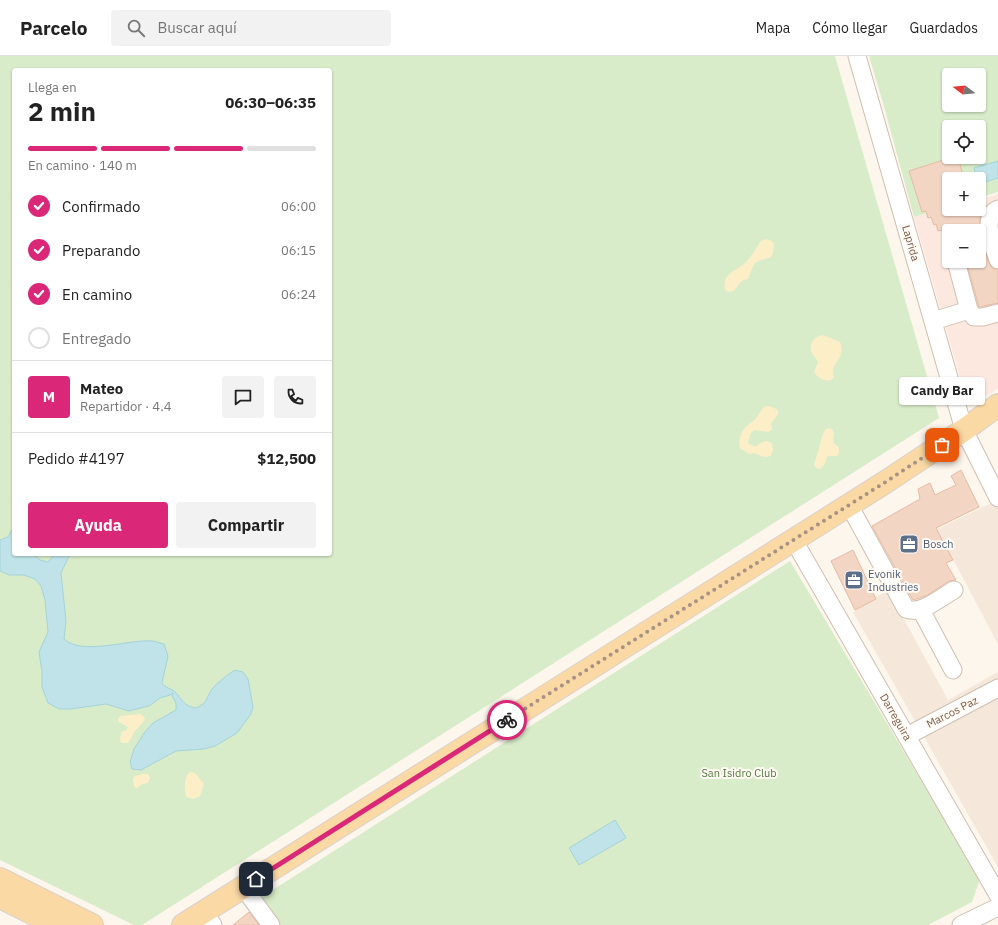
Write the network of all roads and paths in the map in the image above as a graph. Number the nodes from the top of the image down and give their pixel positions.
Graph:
1 (857, 56) edge
2 (998, 209) edge
3 (998, 260) edge
4 (958, 268) edge
5 (969, 310) junction
6 (998, 313) edge
7 (933, 321) junction
8 (998, 405) edge
9 (964, 430) junction
10 (998, 498) edge
11 (849, 505) junction
12 (793, 539) junction
13 (954, 590) dead end
14 (921, 610) junction
15 (953, 670) dead end
16 (998, 688) edge
17 (907, 736) junction
18 (0, 878) edge
19 (243, 887) junction
20 (998, 894) edge
21 (0, 897) edge
22 (998, 907) edge
23 (208, 919) edge
24 (56, 925) edge
25 (92, 925) edge
26 (183, 925) edge
27 (272, 925) edge
28 (962, 925) edge

1 - 7 street, Laprida
2 - 3 street
4 - 5 street
5 - 6 street
5 - 7 street
7 - 9 street, Laprida
8 - 9 main road
9 - 10 street, Laprida
9 - 11 main road
11 - 12 main road
11 - 14 street
12 - 17 street, Darreguira
12 - 19 main road
13 - 14 street
14 - 15 street
16 - 17 street, Marcos Paz
17 - 20 street, Darreguira
18 - 25 main road
19 - 23 main road
19 - 27 street
21 - 24 main road
22 - 28 street
23 - 26 main road

